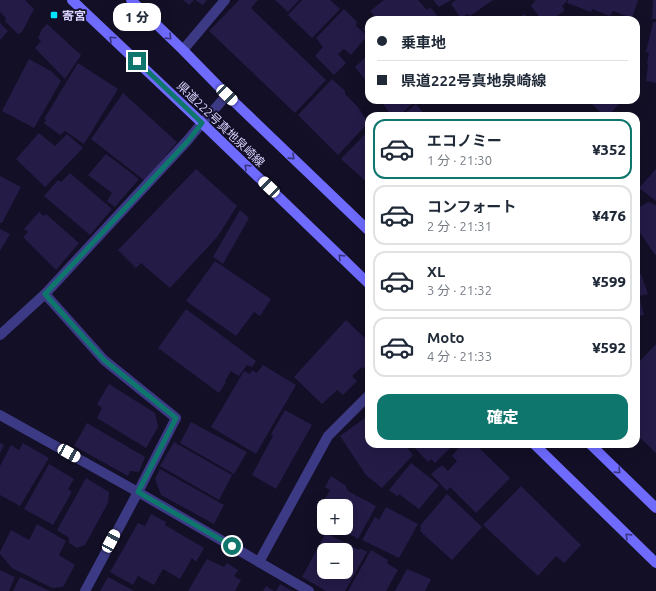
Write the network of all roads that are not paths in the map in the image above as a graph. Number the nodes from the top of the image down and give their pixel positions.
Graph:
1 (72, 0) edge
2 (130, 0) edge
3 (225, 0) edge
4 (183, 50) junction
5 (227, 95) junction
6 (202, 123) junction
7 (365, 227) edge
8 (365, 280) edge
9 (45, 294) junction
10 (0, 335) edge
11 (365, 399) edge
12 (0, 415) edge
13 (538, 448) edge
14 (594, 448) edge
15 (138, 492) junction
16 (656, 508) edge
17 (259, 562) junction
18 (656, 563) edge
19 (85, 591) edge
20 (309, 591) edge

6 -> 1 main road, 県道222号真地泉崎線
2 -> 4 main road, 県道222号真地泉崎線
3 - 4 street
4 - 5 main road, 県道222号真地泉崎線
5 - 6 street
5 -> 7 main road, 県道222号真地泉崎線
8 -> 6 main road, 県道222号真地泉崎線
6 - 9 street
9 - 10 street
9 - 15 street
11 - 17 street
12 - 15 street
18 -> 13 main road
14 -> 16 main road
15 - 17 street
15 - 19 street
17 - 20 street

